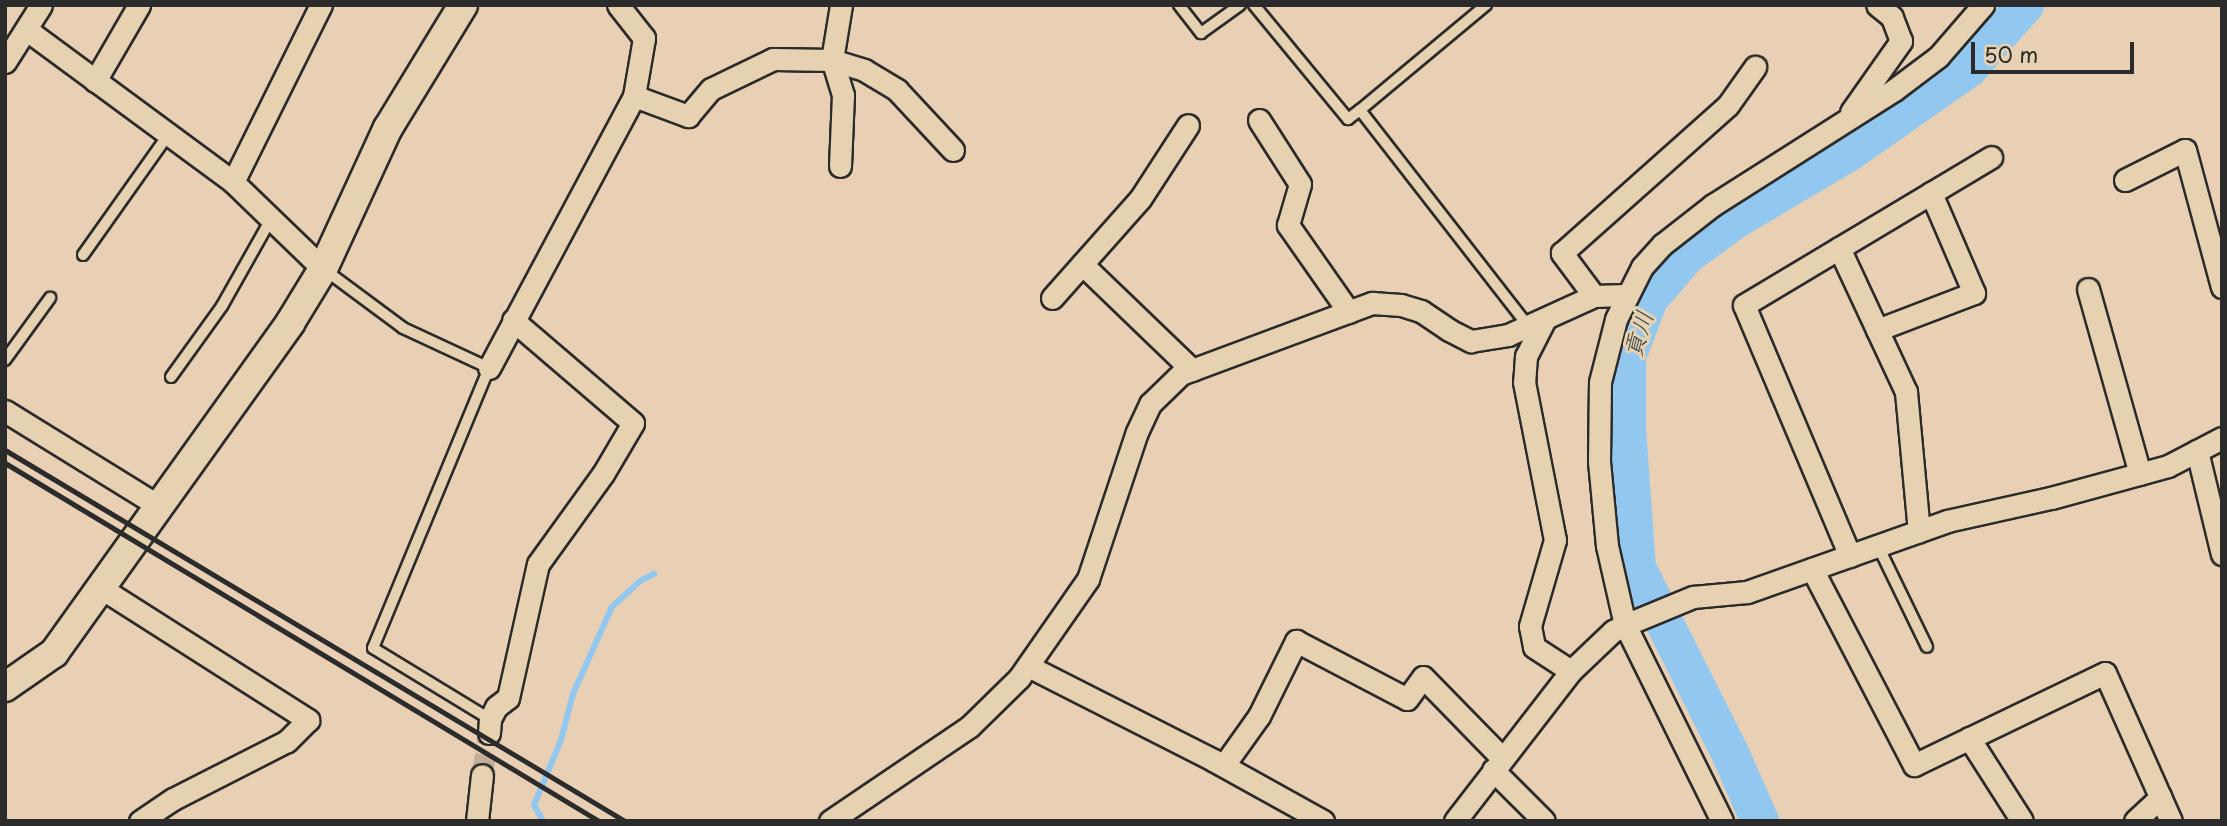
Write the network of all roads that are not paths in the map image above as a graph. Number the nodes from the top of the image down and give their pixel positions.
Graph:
1 (41, 5) edge
2 (139, 5) edge
3 (321, 5) edge
4 (463, 5) edge
5 (618, 5) edge
6 (841, 5) edge
7 (1179, 5) edge
8 (1240, 5) edge
9 (1254, 5) edge
10 (1486, 5) edge
11 (1983, 5) edge
12 (1890, 9) edge
13 (27, 30) junction
14 (832, 61) junction
15 (5, 62) edge
16 (1755, 67) dead end
17 (95, 81) junction
18 (634, 96) junction
19 (1360, 110) junction
20 (1259, 120) dead end
21 (1844, 122) junction
22 (1188, 125) dead end
23 (168, 135) junction
24 (953, 150) dead end
25 (1991, 157) dead end
26 (840, 166) dead end
27 (2125, 180) dead end
28 (233, 182) junction
29 (1931, 192) junction
30 (271, 219) junction
31 (1839, 248) junction
32 (83, 255) dead end
33 (1082, 264) junction
34 (323, 269) junction
35 (2222, 287) edge
36 (2088, 289) dead end
37 (1626, 295) junction
38 (1594, 296) junction
39 (50, 298) dead end
40 (1052, 298) dead end
41 (1349, 312) junction
42 (513, 320) junction
43 (1536, 324) junction
44 (1877, 330) junction
45 (5, 360) edge
46 (489, 368) junction
47 (1192, 370) junction
48 (171, 377) dead end
49 (5, 411) edge
50 (2222, 438) edge
51 (2197, 451) junction
52 (2140, 474) junction
53 (157, 505) junction
54 (1919, 531) junction
55 (1878, 546) junction
56 (2222, 554) edge
57 (1850, 556) junction
58 (1812, 569) junction
59 (101, 588) junction
60 (1630, 623) junction
61 (1927, 648) dead end
62 (1028, 666) junction
63 (1571, 671) junction
64 (5, 687) edge
65 (490, 726) joint
66 (1969, 738) junction
67 (1497, 764) junction
68 (1224, 765) junction
69 (482, 775) tunnel mouth
70 (2161, 797) junction
71 (140, 821) edge
72 (477, 821) edge
73 (830, 821) edge
74 (1323, 821) edge
75 (1455, 821) edge
76 (1544, 821) edge
77 (1722, 821) edge
78 (2022, 821) edge
79 (2135, 821) edge
80 (2171, 821) edge

1 - 13 street
2 - 17 street
3 - 28 street
4 - 34 street
5 - 18 street
6 - 14 street
7 - 8 lane
9 - 19 lane
10 - 19 lane
11 - 21 street
12 - 21 street
13 - 15 street
13 - 17 street
14 - 18 street
14 - 24 street
14 - 26 street
16 - 38 street
17 - 23 street
18 - 42 street
19 - 43 lane
20 - 41 street
21 - 37 street
22 - 33 street
23 - 28 street
23 - 32 lane
25 - 29 street
27 - 35 street
28 - 30 street
29 - 31 street
29 - 44 street
30 - 34 street
30 - 48 lane
31 - 44 street
31 - 57 street
33 - 40 street
33 - 47 street
34 - 46 lane
34 - 53 street
36 - 52 street
37 - 38 street
37 - 60 street
38 - 43 street
39 - 45 lane
41 - 43 street
41 - 47 street
42 - 46 street
42 - 65 street
43 - 63 street
44 - 54 street
46 - 65 lane
47 - 62 street
49 - 53 street
50 - 51 street
51 - 52 street
51 - 56 street
52 - 54 street
53 - 59 street
54 - 55 street
55 - 57 street
55 - 61 lane
57 - 58 street
58 - 60 street
58 - 66 street
59 - 64 street
59 - 71 street
60 - 63 street
60 - 77 street
62 - 68 street
62 - 73 street
63 - 67 street
66 - 70 street
66 - 78 street
67 - 68 street
67 - 75 street
67 - 76 street
68 - 74 street
69 - 72 street
70 - 79 street
70 - 80 street

